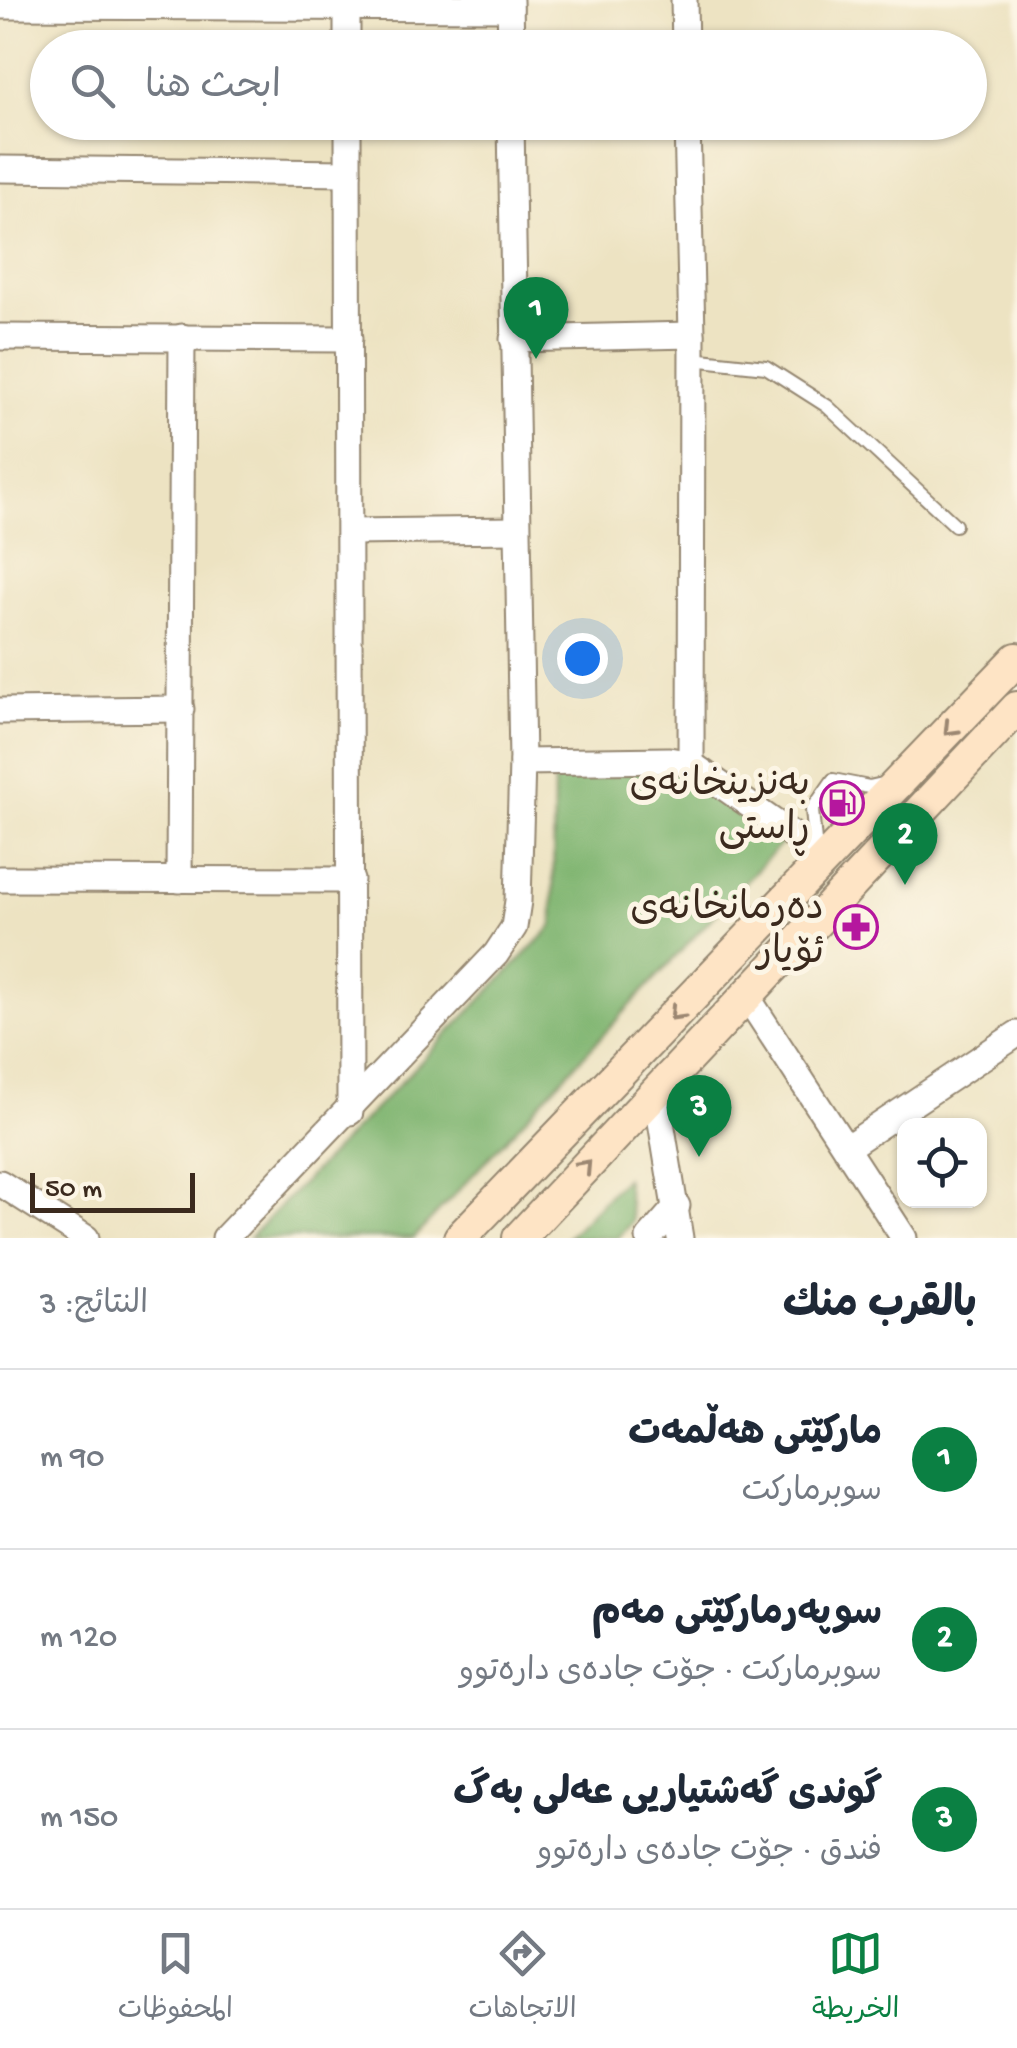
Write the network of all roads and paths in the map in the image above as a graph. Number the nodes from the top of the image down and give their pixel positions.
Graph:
1 (684, 0) edge
2 (510, 4) edge
3 (0, 6) edge
4 (347, 7) junction
5 (348, 30) edge
6 (511, 30) edge
7 (685, 30) edge
8 (348, 140) edge
9 (511, 140) edge
10 (687, 140) edge
11 (0, 169) edge
12 (348, 172) junction
13 (0, 337) edge
14 (182, 337) junction
15 (349, 339) junction
16 (513, 340) junction
17 (692, 347) junction
18 (955, 526) dead end
19 (515, 530) junction
20 (350, 532) junction
21 (1017, 659) edge
22 (1017, 708) edge
23 (181, 709) junction
24 (0, 711) edge
25 (522, 762) junction
26 (692, 764) junction
27 (911, 770) junction
28 (821, 855) junction
29 (0, 880) edge
30 (179, 880) junction
31 (351, 880) junction
32 (746, 995) junction
33 (1017, 1034) edge
34 (656, 1091) junction
35 (350, 1112) junction
36 (846, 1148) junction
37 (2, 1189) edge
38 (676, 1206) junction
39 (86, 1238) edge
40 (225, 1238) edge
41 (460, 1238) edge
42 (519, 1238) edge
43 (648, 1238) edge
44 (680, 1238) edge
45 (904, 1238) edge

1 - 7 street
2 - 4 street
2 - 6 street
3 - 4 street
4 - 5 street
8 - 12 street
9 - 16 street
10 - 17 street
11 - 12 street
12 - 15 street
13 - 14 street
14 - 15 street
14 - 23 street
15 - 20 street
16 - 17 street
16 - 19 street
17 - 18 lane
17 - 26 street
19 - 20 street
19 - 25 street
20 - 31 street
21 -> 27 main road
22 - 32 main road
23 - 24 street
23 - 30 street
25 - 26 street
25 - 35 street
26 - 28 street
27 - 28 main road
27 - 28 lane
28 -> 41 main road
29 - 30 street
30 - 31 street
31 - 35 street
32 - 34 main road
32 - 36 street
33 - 36 street
34 - 38 street
42 -> 34 main road
35 - 40 street
36 - 45 street
37 - 39 street
38 - 43 street
38 - 44 street

